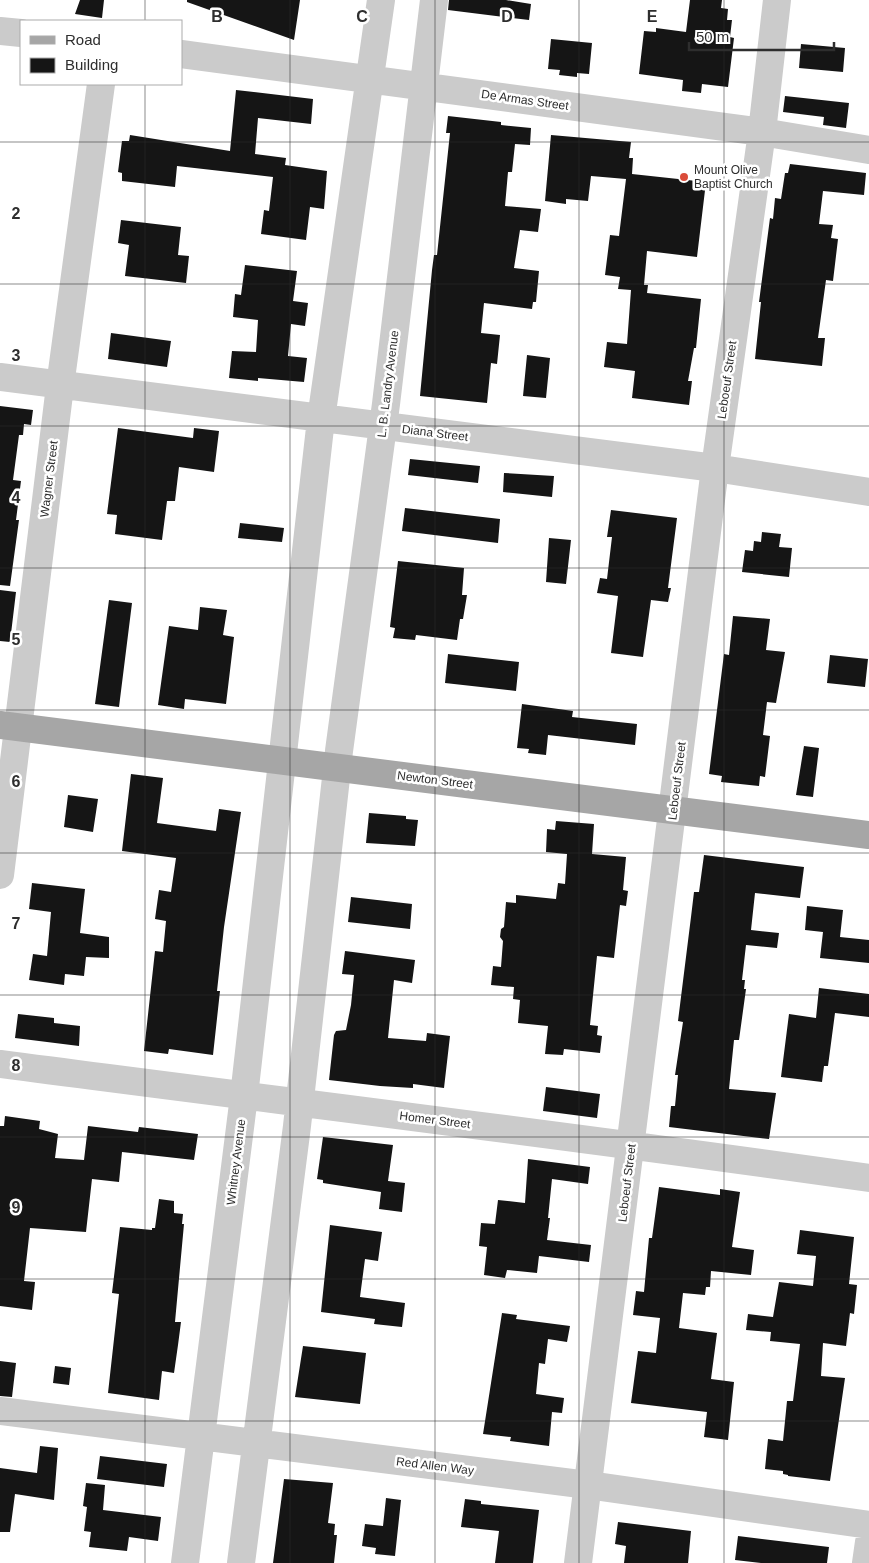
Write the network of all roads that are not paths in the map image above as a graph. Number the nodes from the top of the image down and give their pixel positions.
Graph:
1 (381, 0) edge
2 (434, 0) edge
3 (777, 0) edge
4 (0, 31) edge
5 (20, 34) edge
6 (182, 54) edge
7 (370, 79) junction
8 (101, 85) edge
9 (424, 87) junction
10 (762, 132) junction
11 (869, 150) edge
12 (0, 377) edge
13 (60, 386) junction
14 (321, 419) junction
15 (383, 427) junction
16 (715, 468) junction
17 (869, 492) edge
18 (9, 726) edge
19 (281, 760) junction
20 (337, 767) junction
21 (674, 810) junction
22 (869, 835) edge
23 (0, 876) edge
24 (0, 1064) edge
25 (244, 1096) junction
26 (300, 1104) junction
27 (632, 1144) junction
28 (869, 1178) edge
29 (0, 1411) edge
30 (200, 1438) junction
31 (257, 1444) junction
32 (588, 1485) junction
33 (869, 1525) edge
34 (869, 1542) edge
35 (185, 1563) edge
36 (240, 1563) edge
37 (578, 1563) edge
38 (866, 1563) edge

1 - 7 street
2 - 9 street, L. B. Landry Avenue
3 - 10 street, Leboeuf Street
4 - 5 street
6 - 7 street, De Armas Street
7 - 9 street, De Armas Street
7 - 14 street
8 - 13 street, Wagner Street
9 - 10 street, De Armas Street
9 - 15 street, L. B. Landry Avenue
10 - 11 street, De Armas Street
10 - 16 street, Leboeuf Street
12 - 13 street, Diana Street
13 - 14 street, Diana Street
13 - 18 street, Wagner Street
14 - 15 street, Diana Street
14 - 19 street
15 - 16 street, Diana Street
15 - 20 street, L. B. Landry Avenue
16 - 17 street, Diana Street
16 - 21 street, Leboeuf Street
18 - 19 main road, Newton Street
18 - 23 street, Wagner Street
19 - 20 main road, Newton Street
19 - 25 street, Whitney Avenue
20 - 21 main road, Newton Street
20 - 26 street
21 - 22 main road, Newton Street
21 - 27 street, Leboeuf Street
24 - 25 street, Homer Street
25 - 26 street, Homer Street
25 - 30 street, Whitney Avenue
26 - 27 street, Homer Street
26 - 31 street
27 - 28 street, Homer Street
27 - 32 street, Leboeuf Street
29 - 30 street, Red Allen Way
30 - 31 street, Red Allen Way
30 - 35 street, Whitney Avenue
31 - 32 street, Red Allen Way
31 - 36 street
32 - 33 street, Red Allen Way
32 - 37 street, Leboeuf Street
34 - 38 street

